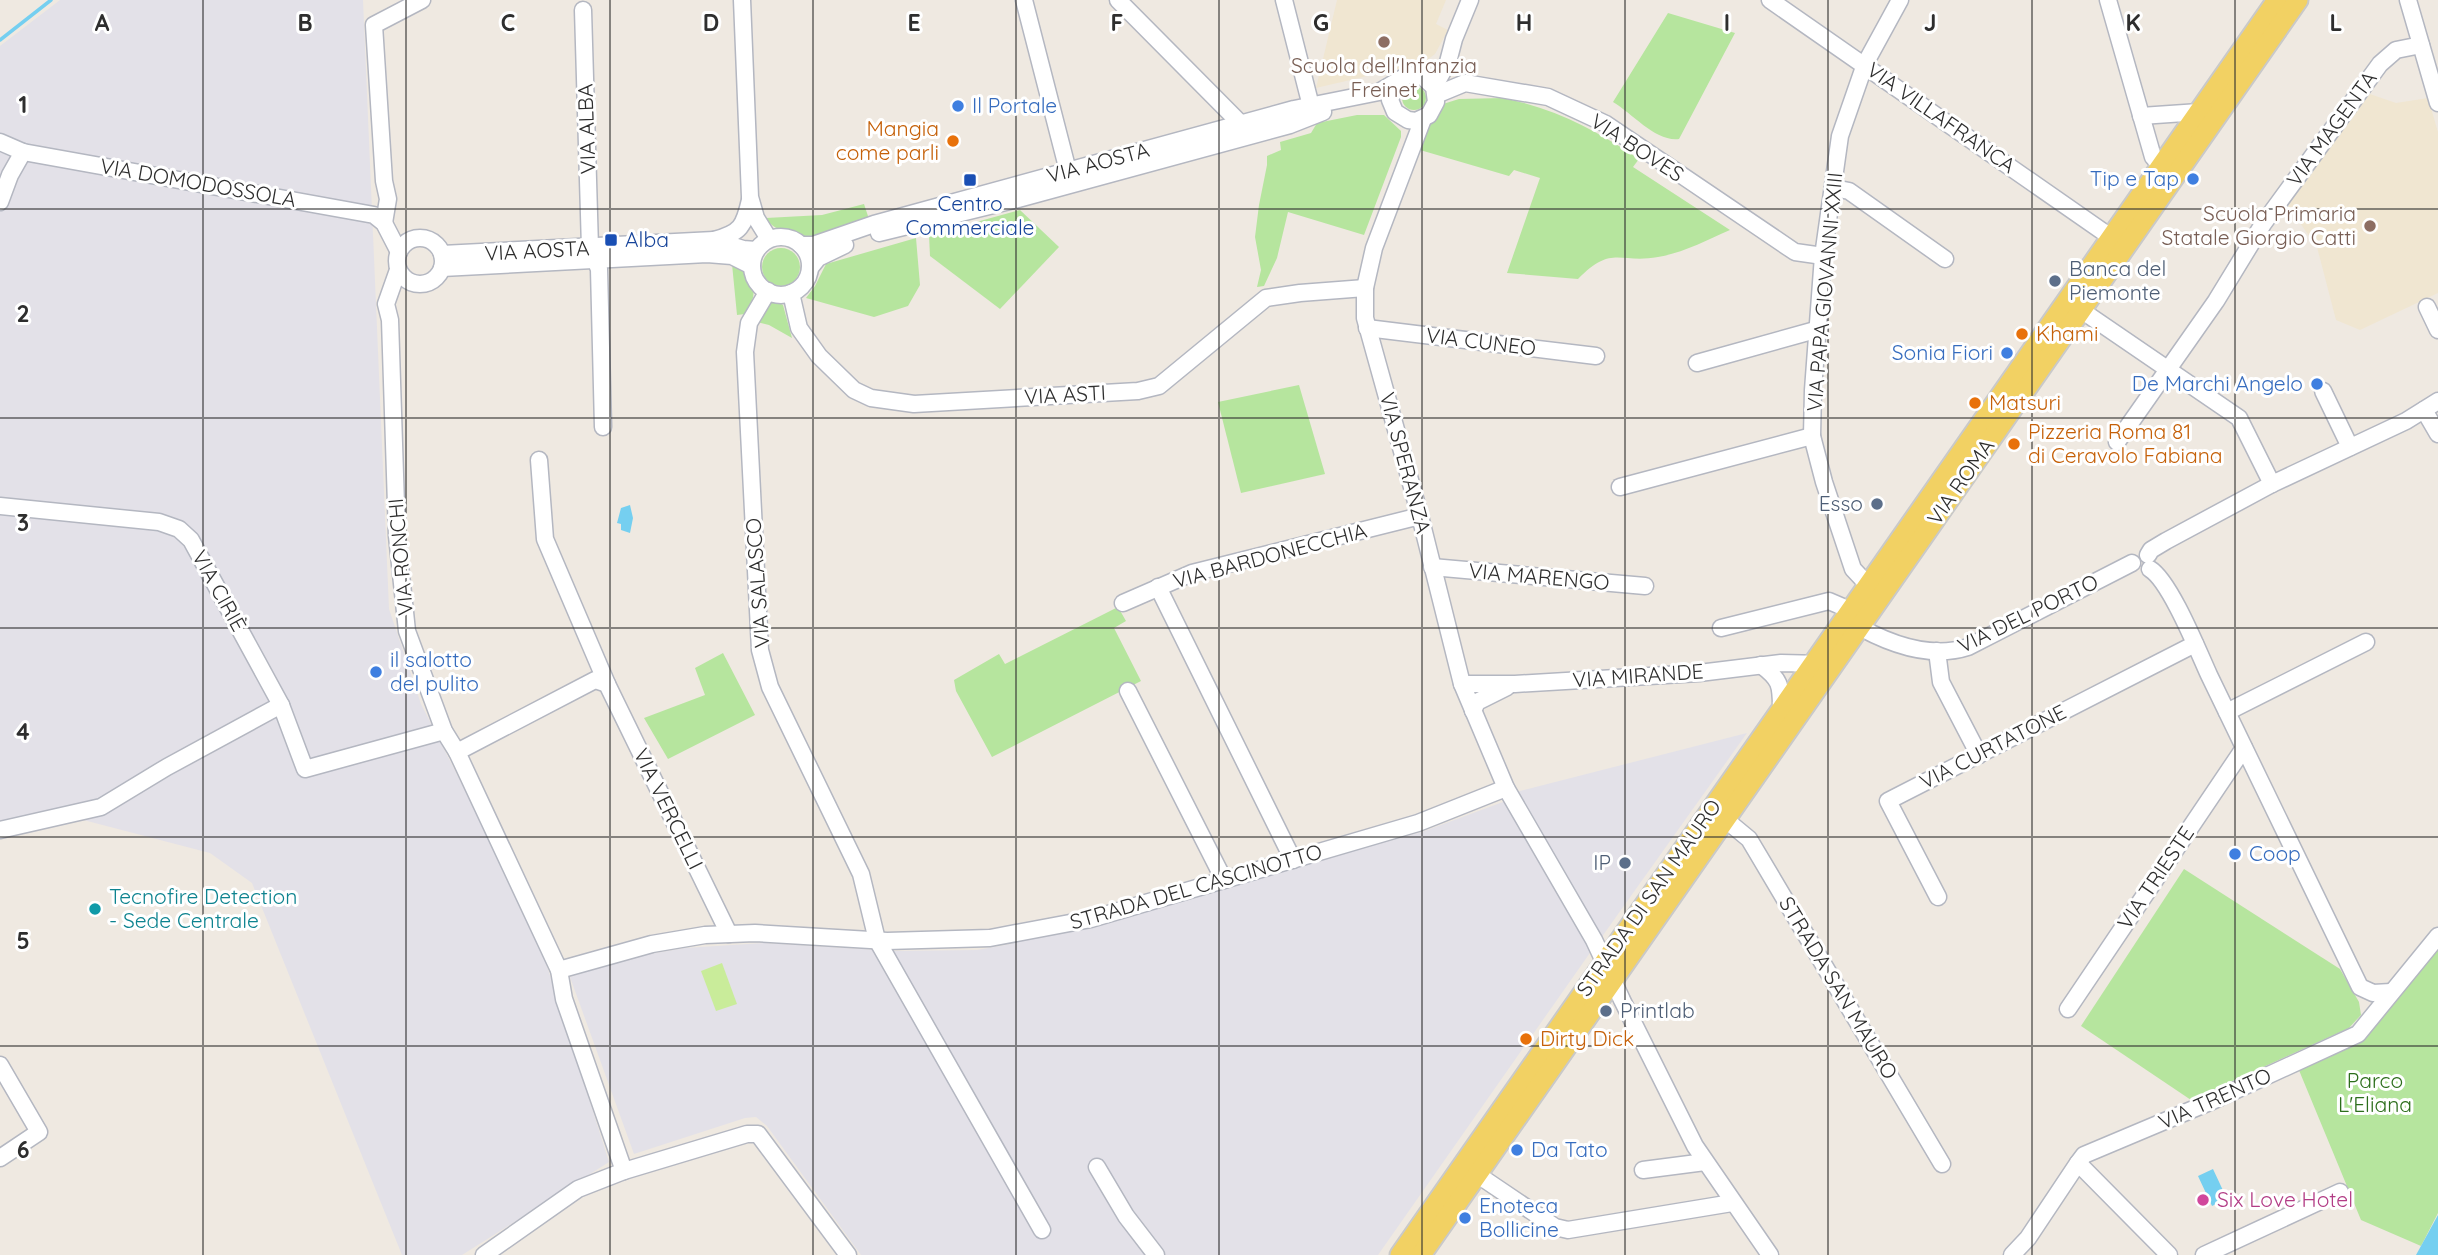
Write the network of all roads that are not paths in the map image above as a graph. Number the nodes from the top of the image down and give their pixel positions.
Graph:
1 (422, 0) edge
2 (742, 0) edge
3 (1024, 0) edge
4 (1118, 0) edge
5 (1284, 0) edge
6 (1470, 0) edge
7 (1770, 0) edge
8 (1900, 0) edge
9 (2108, 0) edge
10 (2277, 0) edge
11 (2298, 0) edge
12 (2408, 0) edge
13 (583, 9) dead end
14 (1454, 39) junction
15 (2421, 45) junction
16 (1865, 64) junction
17 (1415, 75) junction
18 (1396, 83) junction
19 (1435, 91) junction
20 (2438, 103) edge
21 (1392, 106) junction
22 (1312, 110) junction
23 (2199, 112) junction
24 (2141, 116) junction
25 (1241, 124) junction
26 (1418, 125) junction
27 (0, 142) edge
28 (23, 152) junction
29 (2161, 166) junction
30 (1068, 171) junction
31 (384, 181) junction
32 (1834, 188) junction
33 (750, 197) junction
34 (0, 202) edge
35 (974, 204) junction
36 (369, 214) junction
37 (387, 227) junction
38 (2112, 237) junction
39 (714, 240) junction
40 (801, 245) junction
41 (403, 246) junction
42 (759, 252) junction
43 (592, 254) junction
44 (1824, 256) junction
45 (1945, 259) dead end
46 (442, 261) junction
47 (810, 268) junction
48 (398, 270) junction
49 (411, 283) junction
50 (1365, 288) junction
51 (768, 291) junction
52 (791, 293) junction
53 (2427, 307) dead end
54 (2081, 310) junction
55 (390, 320) junction
56 (1367, 328) junction
57 (1819, 329) junction
58 (2438, 330) edge
59 (1596, 356) dead end
60 (1698, 363) dead end
61 (2168, 370) junction
62 (2323, 391) dead end
63 (2432, 407) edge
64 (603, 427) dead end
65 (2438, 434) edge
66 (1812, 436) junction
67 (2117, 442) dead end
68 (2350, 447) junction
69 (539, 460) dead end
70 (2272, 484) junction
71 (1620, 487) dead end
72 (0, 506) edge
73 (1420, 516) junction
74 (2149, 562) junction
75 (1432, 567) junction
76 (1868, 585) junction
77 (1645, 586) dead end
78 (1158, 587) junction
79 (1123, 603) dead end
80 (1851, 619) junction
81 (1721, 628) dead end
82 (2366, 642) dead end
83 (2195, 644) junction
84 (1937, 651) junction
85 (1812, 664) junction
86 (1833, 664) junction
87 (1761, 665) junction
88 (607, 684) junction
89 (1462, 684) junction
90 (1516, 684) junction
91 (1128, 691) dead end
92 (281, 705) junction
93 (1781, 708) junction
94 (1473, 711) junction
95 (2227, 712) junction
96 (444, 732) junction
97 (2244, 748) junction
98 (457, 752) junction
99 (1761, 753) junction
100 (1979, 755) junction
101 (1506, 788) junction
102 (1726, 820) junction
103 (0, 830) edge
104 (1293, 860) junction
105 (1224, 880) junction
106 (1938, 897) dead end
107 (729, 934) junction
108 (2438, 936) edge
109 (877, 940) junction
110 (1604, 961) junction
111 (559, 970) junction
112 (1613, 982) junction
113 (2391, 992) junction
114 (2068, 1009) dead end
115 (0, 1065) edge
116 (0, 1158) edge
117 (1705, 1161) junction
118 (2078, 1163) junction
119 (1942, 1164) dead end
120 (1097, 1167) dead end
121 (1643, 1170) dead end
122 (624, 1171) junction
123 (1478, 1175) junction
124 (2340, 1192) dead end
125 (1732, 1203) junction
126 (1042, 1230) dead end
127 (484, 1255) edge
128 (848, 1255) edge
129 (1156, 1255) edge
130 (1399, 1255) edge
131 (1421, 1255) edge
132 (1770, 1255) edge
133 (2012, 1255) edge
134 (2169, 1255) edge
135 (2204, 1255) edge

1 - 31 street
2 - 33 street
3 - 30 street
4 - 25 street
5 - 22 street
6 - 14 street
7 - 16 street, VIA VILLAFRANCA
8 - 16 street, VIA PAPA GIOVANNI XXIII
9 - 24 street
10 - 23 main road, VIA ROMA
11 - 54 main road, VIA ROMA
12 - 15 street
13 - 43 street, VIA ALBA
14 - 17 street
14 - 19 street
15 - 20 street
15 - 61 street, VIA MAGENTA
16 - 32 street, VIA PAPA GIOVANNI XXIII
16 - 38 street, VIA VILLAFRANCA
17 - 18 street
17 - 19 street
18 - 21 street
18 - 22 street, VIA AOSTA
19 - 26 street
19 - 44 street, VIA BOVES
21 - 22 street, VIA AOSTA
21 - 26 street
22 - 25 street, VIA AOSTA
22 - 35 street, VIA AOSTA
23 - 24 street
23 - 29 main road, VIA ROMA
24 - 29 street
25 - 30 street, VIA AOSTA
26 - 50 street, VIA SPERANZA
27 - 28 street, VIA DOMODOSSOLA
28 - 34 street
28 - 36 street, VIA DOMODOSSOLA
29 - 38 main road, VIA ROMA
30 - 35 street, VIA AOSTA
31 - 36 street
31 - 37 street
32 - 44 street, VIA PAPA GIOVANNI XXIII
32 - 45 street
33 - 39 street
33 - 42 street
35 - 40 street, VIA AOSTA
35 - 47 street, VIA AOSTA
36 - 37 street, VIA DOMODOSSOLA
37 - 41 street
38 - 76 main road, VIA ROMA
39 - 42 street, VIA AOSTA
39 - 43 street, VIA AOSTA
40 - 42 street
40 - 47 street
41 - 46 street
41 - 48 street
42 - 43 street, VIA AOSTA
42 - 51 street
43 - 46 street, VIA AOSTA
43 - 64 street
44 - 57 street, VIA PAPA GIOVANNI XXIII
46 - 49 street
47 - 52 street
48 - 49 street
48 - 55 street, VIA RONCHI
49 - 55 street, VIA RONCHI
50 - 52 street, VIA ASTI
50 - 56 street, VIA SPERANZA
51 - 52 street
51 - 109 street, VIA SALASCO
53 - 58 street
54 - 61 street
54 - 80 main road, VIA ROMA
55 - 96 street, VIA RONCHI
56 - 59 street, VIA CUNEO
56 - 73 street, VIA SPERANZA
57 - 60 street
57 - 66 street, VIA PAPA GIOVANNI XXIII
61 - 67 street, VIA MAGENTA
61 - 70 street
62 - 68 street
63 - 65 street
63 - 68 street
66 - 71 street
66 - 76 street, VIA PAPA GIOVANNI XXIII
68 - 70 street
69 - 88 street, VIA VERCELLI
70 - 74 street
72 - 92 street, VIA CIRIÈ
73 - 75 street, VIA SPERANZA
73 - 78 street, VIA BARDONECCHIA
74 - 83 street
74 - 84 street, VIA DEL PORTO
75 - 77 street, VIA MARENGO
75 - 89 street, VIA SPERANZA
76 - 80 main road, VIA ROMA
78 - 79 street, VIA BARDONECCHIA
78 - 104 street
80 - 81 street, VIA DEL PORTO
80 - 84 street, VIA DEL PORTO
80 - 85 main road, VIA ROMA
80 - 86 main road, VIA ROMA
82 - 95 street
83 - 95 street
83 - 100 street, VIA CURTATONE
84 - 100 street
85 - 86 street, VIA MIRANDE
85 - 87 street, VIA MIRANDE
85 - 93 main road, VIA ROMA
86 - 99 main road, VIA ROMA
87 - 90 street, VIA MIRANDE
87 - 93 street
88 - 98 street
88 - 107 street, VIA VERCELLI
89 - 90 street, VIA MIRANDE
89 - 94 street, VIA SPERANZA
90 - 94 street, VIA MIRANDE
91 - 105 street
92 - 96 street, VIA CIRIÈ
92 - 103 street
93 - 99 main road, VIA ROMA
94 - 101 street, VIA SPERANZA
95 - 97 street
96 - 98 street, VIA RONCHI
97 - 113 street
97 - 114 street, VIA TRIESTE
98 - 111 street, VIA RONCHI
99 - 102 main road, STRADA DI SAN MAURO
99 - 110 main road, STRADA DI SAN MAURO
100 - 106 street, VIA CURTATONE
101 - 104 street, STRADA DEL CASCINOTTO
101 - 110 street, VIA SPERANZA
102 - 112 main road, STRADA DI SAN MAURO
102 - 119 street, STRADA SAN MAURO
104 - 105 street, STRADA DEL CASCINOTTO
105 - 109 street, STRADA DEL CASCINOTTO
107 - 109 street, STRADA DEL CASCINOTTO
107 - 111 street, STRADA DEL CASCINOTTO
108 - 113 street, VIA TRENTO
109 - 126 street
110 - 112 street, VIA SPERANZA
110 - 130 main road, STRADA DI SAN MAURO
111 - 122 street
112 - 117 street, VIA SPERANZA
112 - 123 main road, STRADA DI SAN MAURO
113 - 118 street, VIA TRENTO
115 - 116 street
117 - 121 street
117 - 125 street, VIA SPERANZA
118 - 133 street
118 - 134 street
120 - 129 street
122 - 127 street
122 - 128 street
123 - 125 street
123 - 131 main road, STRADA DI SAN MAURO
124 - 135 street
125 - 132 street, VIA SPERANZA

